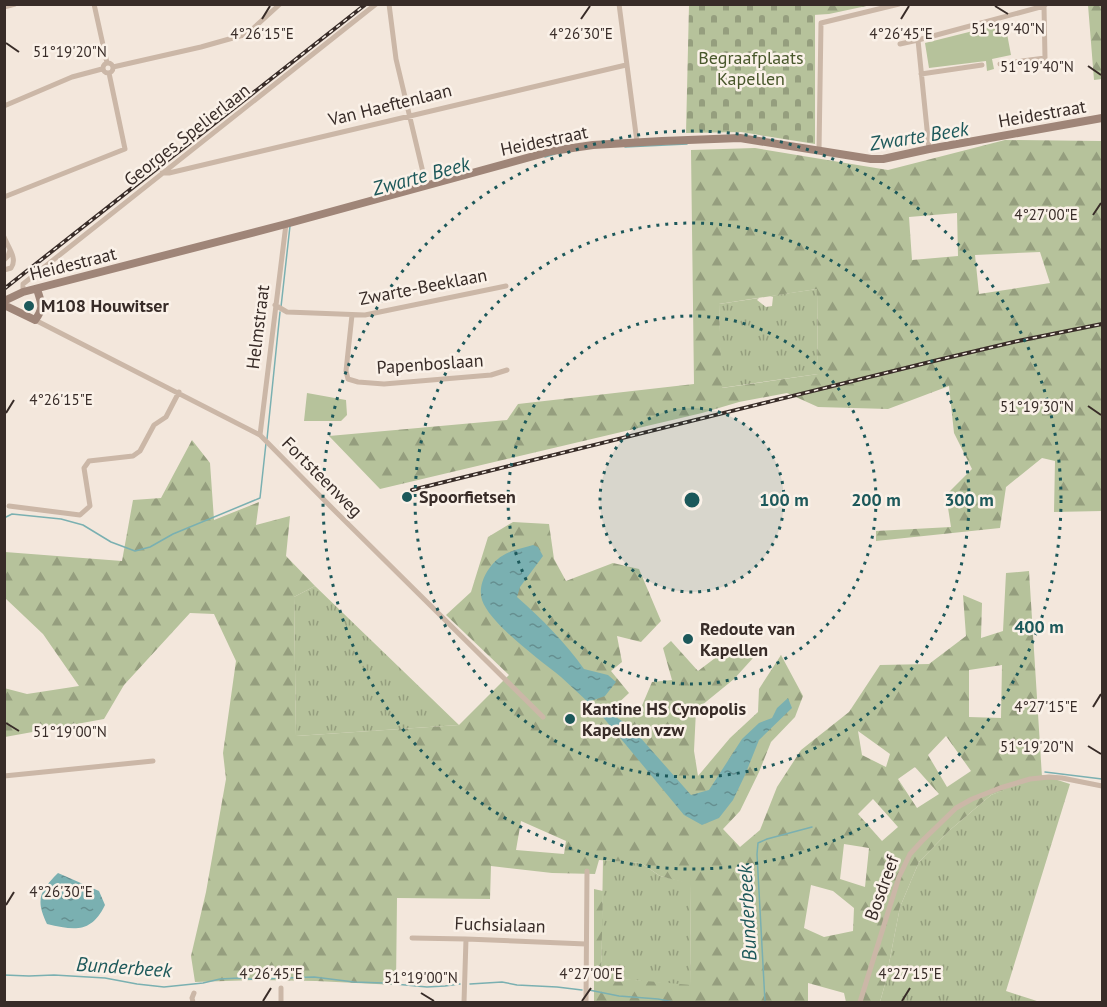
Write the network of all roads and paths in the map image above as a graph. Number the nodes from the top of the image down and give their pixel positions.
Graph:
1 (15, 4) edge
2 (94, 4) edge
3 (280, 4) edge
4 (376, 4) edge
5 (389, 4) edge
6 (619, 4) edge
7 (899, 4) edge
8 (1045, 5) edge
9 (4, 7) edge
10 (918, 40) junction
11 (900, 44) dead end
12 (107, 63) junction
13 (1000, 64) dead end
14 (626, 65) junction
15 (982, 65) dead end
16 (113, 67) junction
17 (102, 69) junction
18 (109, 73) junction
19 (921, 74) junction
20 (4, 106) edge
21 (410, 116) junction
22 (1102, 118) edge
23 (637, 142) junction
24 (929, 149) junction
25 (819, 151) junction
26 (162, 173) junction
27 (426, 185) junction
28 (4, 197) edge
29 (286, 224) junction
30 (4, 237) edge
31 (10, 250) junction
32 (4, 260) edge
33 (4, 270) edge
34 (506, 286) dead end
35 (37, 289) junction
36 (25, 291) junction
37 (4, 303) edge
38 (275, 305) junction
39 (352, 315) junction
40 (35, 320) junction
41 (507, 370) dead end
42 (179, 392) junction
43 (260, 435) junction
44 (9, 506) dead end
45 (543, 717) dead end
46 (153, 761) dead end
47 (4, 776) edge
48 (1102, 786) edge
49 (587, 871) dead end
50 (412, 938) dead end
51 (466, 939) junction
52 (586, 944) junction
53 (281, 988) dead end
54 (194, 993) dead end
55 (193, 1002) edge
56 (281, 1002) edge
57 (464, 1002) edge
58 (586, 1002) edge
59 (861, 1002) edge

1 - 9 street
2 - 12 street
3 - 16 street
4 - 26 street, Georges Spelierlaan
5 - 21 street
6 - 14 street
7 - 25 street
8 - 10 street
8 - 13 street
10 - 11 street
10 - 19 street
12 - 16 street
12 - 17 street
14 - 21 street, Van Haeftenlaan
14 - 23 street
15 - 19 street
16 - 18 street
17 - 18 street
17 - 20 street
18 - 28 street
19 - 24 street
21 - 26 street, Van Haeftenlaan
21 - 27 street
22 - 24 street, Heidestraat
23 - 25 street, Heidestraat
23 - 27 street, Heidestraat
24 - 25 street, Heidestraat
26 - 36 street, Georges Spelierlaan
27 - 29 street, Heidestraat
29 - 35 street, Heidestraat
29 - 38 street, Helmstraat
30 - 31 street
31 - 32 street
31 - 33 street
34 - 39 street, Zwarte-Beeklaan
35 - 36 street, Heidestraat
35 - 40 street
36 - 37 street, Heidestraat
37 - 40 street, Fortsteenweg
38 - 39 street, Zwarte-Beeklaan
38 - 43 street, Helmstraat
39 - 41 street, Papenboslaan
40 - 42 street, Fortsteenweg
42 - 43 street, Fortsteenweg
42 - 44 street
43 - 45 street, Fortsteenweg
46 - 47 street
48 - 59 street, Bosdreef
49 - 52 street
50 - 51 street, Fuchsialaan
51 - 52 street, Fuchsialaan
51 - 57 street
52 - 58 street
53 - 56 street
54 - 55 street

